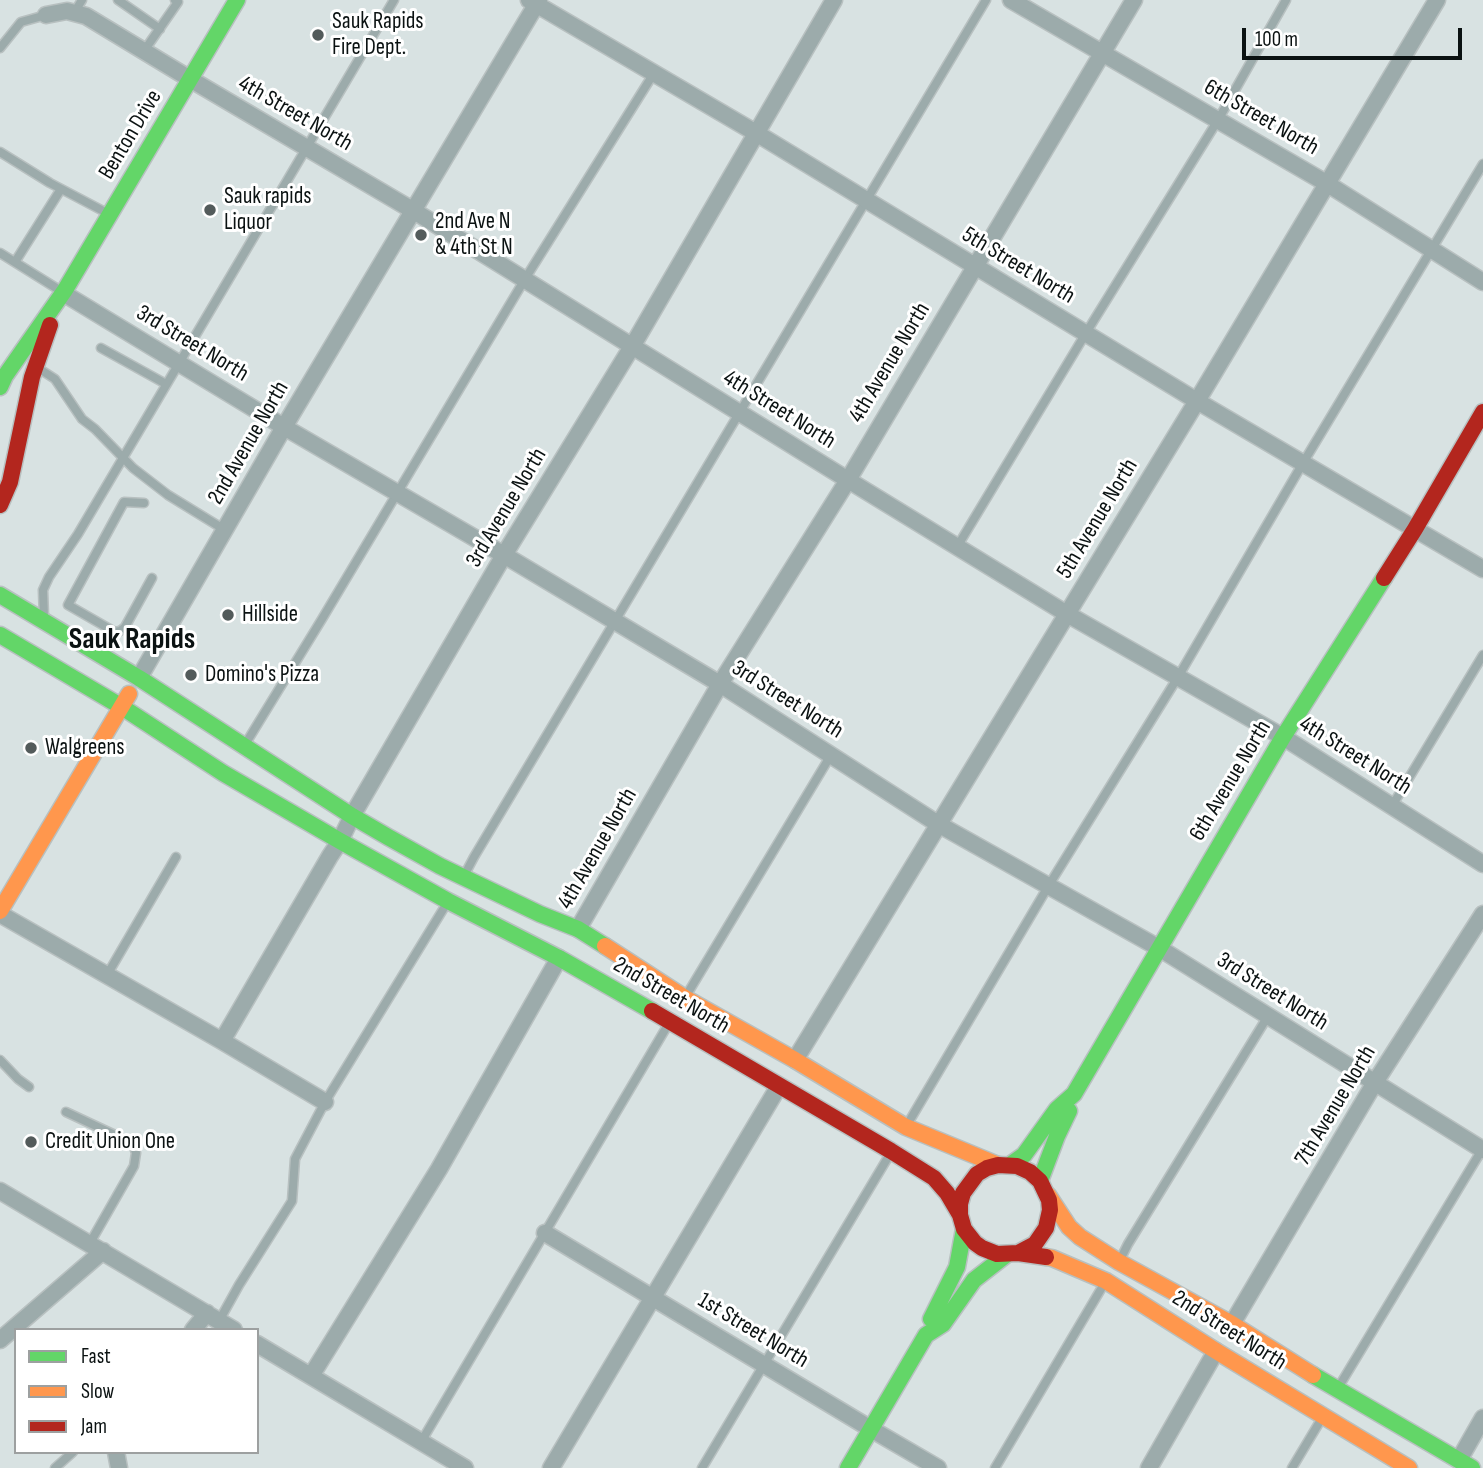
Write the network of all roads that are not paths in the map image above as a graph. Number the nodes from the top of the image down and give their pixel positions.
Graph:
1 (118, 0) edge
2 (175, 0) edge
3 (237, 0) edge
4 (394, 0) edge
5 (834, 0) edge
6 (986, 0) edge
7 (1011, 0) edge
8 (1134, 0) edge
9 (1286, 0) edge
10 (1437, 0) edge
11 (535, 1) edge
12 (78, 7) edge
13 (46, 15) joint
14 (160, 29) junction
15 (0, 48) edge
16 (144, 51) junction
17 (1102, 52) junction
18 (654, 73) junction
19 (190, 79) junction
20 (1218, 120) junction
21 (756, 132) junction
22 (306, 148) junction
23 (0, 152) edge
24 (1483, 164) edge
25 (1326, 183) junction
26 (61, 189) junction
27 (866, 200) junction
28 (414, 211) junction
29 (110, 214) junction
30 (1432, 250) junction
31 (0, 253) edge
32 (15, 262) junction
33 (974, 266) junction
34 (525, 279) junction
35 (1483, 282) edge
36 (63, 293) junction
37 (1086, 333) junction
38 (633, 345) junction
39 (101, 348) dead end
40 (179, 363) junction
41 (36, 367) junction
42 (166, 384) junction
43 (0, 387) edge
44 (1197, 401) junction
45 (1483, 412) edge
46 (741, 413) junction
47 (284, 427) junction
48 (123, 457) junction
49 (1303, 463) junction
50 (848, 480) junction
51 (397, 493) junction
52 (144, 503) dead end
53 (0, 505) edge
54 (1415, 529) junction
55 (225, 530) junction
56 (957, 547) junction
57 (504, 555) junction
58 (1483, 569) edge
59 (152, 579) dead end
60 (0, 595) edge
61 (1068, 614) junction
62 (44, 621) junction
63 (615, 622) junction
64 (0, 635) edge
65 (1483, 655) edge
66 (1178, 677) junction
67 (139, 678) junction
68 (720, 684) junction
69 (122, 707) junction
70 (1283, 737) junction
71 (244, 746) junction
72 (831, 755) junction
73 (1392, 806) junction
74 (352, 816) junction
75 (938, 824) junction
76 (340, 841) junction
77 (176, 857) dead end
78 (1483, 864) edge
79 (464, 877) junction
80 (1049, 885) junction
81 (448, 901) junction
82 (0, 912) edge
83 (1483, 914) edge
84 (578, 929) junction
85 (1159, 948) junction
86 (559, 958) junction
87 (107, 975) junction
88 (685, 998) junction
89 (1268, 1016) junction
90 (670, 1021) junction
91 (222, 1041) junction
92 (0, 1060) edge
93 (795, 1060) junction
94 (1374, 1084) junction
95 (779, 1086) junction
96 (29, 1087) dead end
97 (1074, 1094) junction
98 (325, 1102) junction
99 (66, 1112) dead end
100 (905, 1127) junction
101 (1483, 1149) edge
102 (891, 1151) junction
103 (1004, 1165) junction
104 (1043, 1186) junction
105 (0, 1191) edge
106 (962, 1222) junction
107 (545, 1233) junction
108 (96, 1247) junction
109 (1012, 1254) junction
110 (1119, 1262) junction
111 (1105, 1281) junction
112 (653, 1297) junction
113 (213, 1317) junction
114 (1232, 1324) junction
115 (195, 1328) edge
116 (231, 1328) edge
117 (926, 1335) junction
118 (0, 1340) edge
119 (259, 1345) edge
120 (1216, 1351) junction
121 (764, 1364) junction
122 (311, 1376) junction
123 (1338, 1390) junction
124 (1324, 1415) junction
125 (1481, 1425) edge
126 (871, 1429) junction
127 (421, 1442) junction
128 (71, 1454) edge
129 (1465, 1464) edge
130 (55, 1468) edge
131 (465, 1468) edge
132 (551, 1468) edge
133 (702, 1468) edge
134 (848, 1468) edge
135 (938, 1468) edge
136 (995, 1468) edge
137 (1149, 1468) edge
138 (1292, 1468) edge
139 (1409, 1468) edge

1 - 14 lane
2 - 14 lane
3 - 19 main road, Benton Drive
4 - 22 lane
5 - 21 street, 3rd Avenue North
6 - 27 lane
7 - 17 street, 6th Street North
8 - 17 street, 4th Avenue North
9 - 20 lane
10 - 25 street, 5th Avenue North
11 - 18 street, 5th Street North
11 - 28 street, 2nd Avenue North
12 - 13 street, 4th Street North
12 - 16 street, 4th Street North
13 - 15 lane
14 - 16 lane
16 - 19 street, 4th Street North
17 - 20 street, 6th Street North
17 - 33 street, 4th Avenue North
18 - 21 street, 5th Street North
18 - 34 lane
19 - 22 street, 4th Street North
19 - 29 main road, Benton Drive
20 - 25 street, 6th Street North
20 - 37 lane
21 - 27 street, 5th Street North
21 - 38 street, 3rd Avenue North
22 - 28 street, 4th Street North
22 - 40 lane
23 - 26 lane
24 - 30 lane
25 - 30 street, 6th Street North
25 - 44 street, 5th Avenue North
26 - 29 lane
26 - 32 lane
27 - 33 street, 5th Street North
27 - 46 lane
28 - 34 street, 4th Street North
28 - 47 street, 2nd Avenue North
29 - 36 main road, Benton Drive
30 - 35 street, 6th Street North
30 - 49 lane
31 - 32 lane
32 - 36 lane
33 - 37 street, 5th Street North
33 - 50 street, 4th Avenue North
34 - 38 street, 4th Street North
34 - 51 lane
36 - 40 street, 3rd Street North
36 - 41 main road, Benton Drive
36 - 43 main road, Benton Drive
37 - 44 street, 5th Street North
37 - 56 lane
38 - 46 street, 4th Street North
38 - 57 street, 3rd Avenue North
39 - 42 lane
40 - 42 lane
40 - 47 street, 3rd Street North
41 - 48 lane
41 - 53 main road, Benton Drive
42 - 48 lane
44 - 49 street, 5th Street North
44 - 61 street, 5th Avenue North
45 - 54 main road, 6th Avenue North
46 - 50 street, 4th Street North
46 - 63 lane
47 - 51 street, 3rd Street North
47 - 55 street, 2nd Avenue North
48 - 55 lane
48 - 62 lane
49 - 54 street, 5th Street North
49 - 66 lane
50 - 56 street, 4th Street North
50 - 68 street, 4th Avenue North
51 - 57 street, 3rd Street North
51 - 71 lane
52 - 59 lane
54 - 58 street, 5th Street North
54 - 70 main road, 6th Avenue North
55 - 67 street, 2nd Avenue North
56 - 61 street, 4th Street North
57 - 63 street, 3rd Street North
57 - 74 street, 3rd Avenue North
60 - 62 main road
61 - 66 street, 4th Street North
61 - 75 street, 5th Avenue North
62 - 67 main road
63 - 68 street, 3rd Street North
63 - 79 lane
64 - 69 main road, 2nd Street North
65 - 73 lane
66 - 70 street, 4th Street North
66 - 80 lane
67 - 69 main road, 2nd Avenue North
67 - 71 main road
68 - 72 street, 3rd Street North
68 - 84 street, 4th Avenue North
69 - 76 main road, 2nd Street North
69 - 82 main road, 2nd Avenue North
70 - 73 street, 4th Street North
70 - 85 main road, 6th Avenue North
71 - 74 main road
72 - 75 street, 3rd Street North
72 - 88 lane
73 - 78 street, 4th Street North
74 - 76 street, 3rd Avenue North
74 - 79 main road
75 - 80 street, 3rd Street North
75 - 93 street, 5th Avenue North
76 - 81 main road, 2nd Street North
76 - 91 street, 3rd Avenue North
77 - 87 lane
79 - 84 main road
80 - 85 street, 3rd Street North
80 - 100 lane
81 - 86 main road, 2nd Street North
81 - 98 lane
82 - 87 street
83 - 94 street, 7th Avenue North
84 - 88 main road
85 - 89 street, 3rd Street North
85 - 97 main road, 6th Avenue North
86 - 90 main road, 2nd Street North
86 - 122 street
87 - 91 street
88 - 93 main road
89 - 94 street, 3rd Street North
89 - 110 lane
90 - 95 main road, 2nd Street North
90 - 107 lane
91 - 98 street
92 - 96 lane
93 - 100 main road
94 - 101 street, 3rd Street North
94 - 114 street, 7th Avenue North
95 - 102 main road, 2nd Street North
95 - 112 street
97 - 103 main road, 6th Avenue North
97 - 104 main road
98 - 113 lane
99 - 108 lane
100 - 103 main road
101 - 123 lane
102 - 106 main road, 2nd Street North
102 - 121 lane
103 - 104 main road
103 - 106 main road
104 - 109 main road
104 - 110 main road
105 - 108 street
106 - 109 main road
106 - 117 main road
107 - 112 street, 1st Street North
107 - 127 lane
108 - 113 street
108 - 118 street
109 - 111 main road, 2nd Street North
109 - 117 main road
110 - 114 main road
111 - 120 main road, 2nd Street North
111 - 136 lane
112 - 121 street, 1st Street North
112 - 132 street
113 - 115 street
113 - 116 street
114 - 123 main road
117 - 126 main road
119 - 122 street
120 - 124 main road, 2nd Street North
120 - 137 street
121 - 126 street, 1st Street North
121 - 133 lane
122 - 127 street
123 - 129 main road
124 - 138 lane
124 - 139 main road, 2nd Street North
125 - 129 street
126 - 134 main road
126 - 135 street, 1st Street North
127 - 131 street
128 - 130 lane

